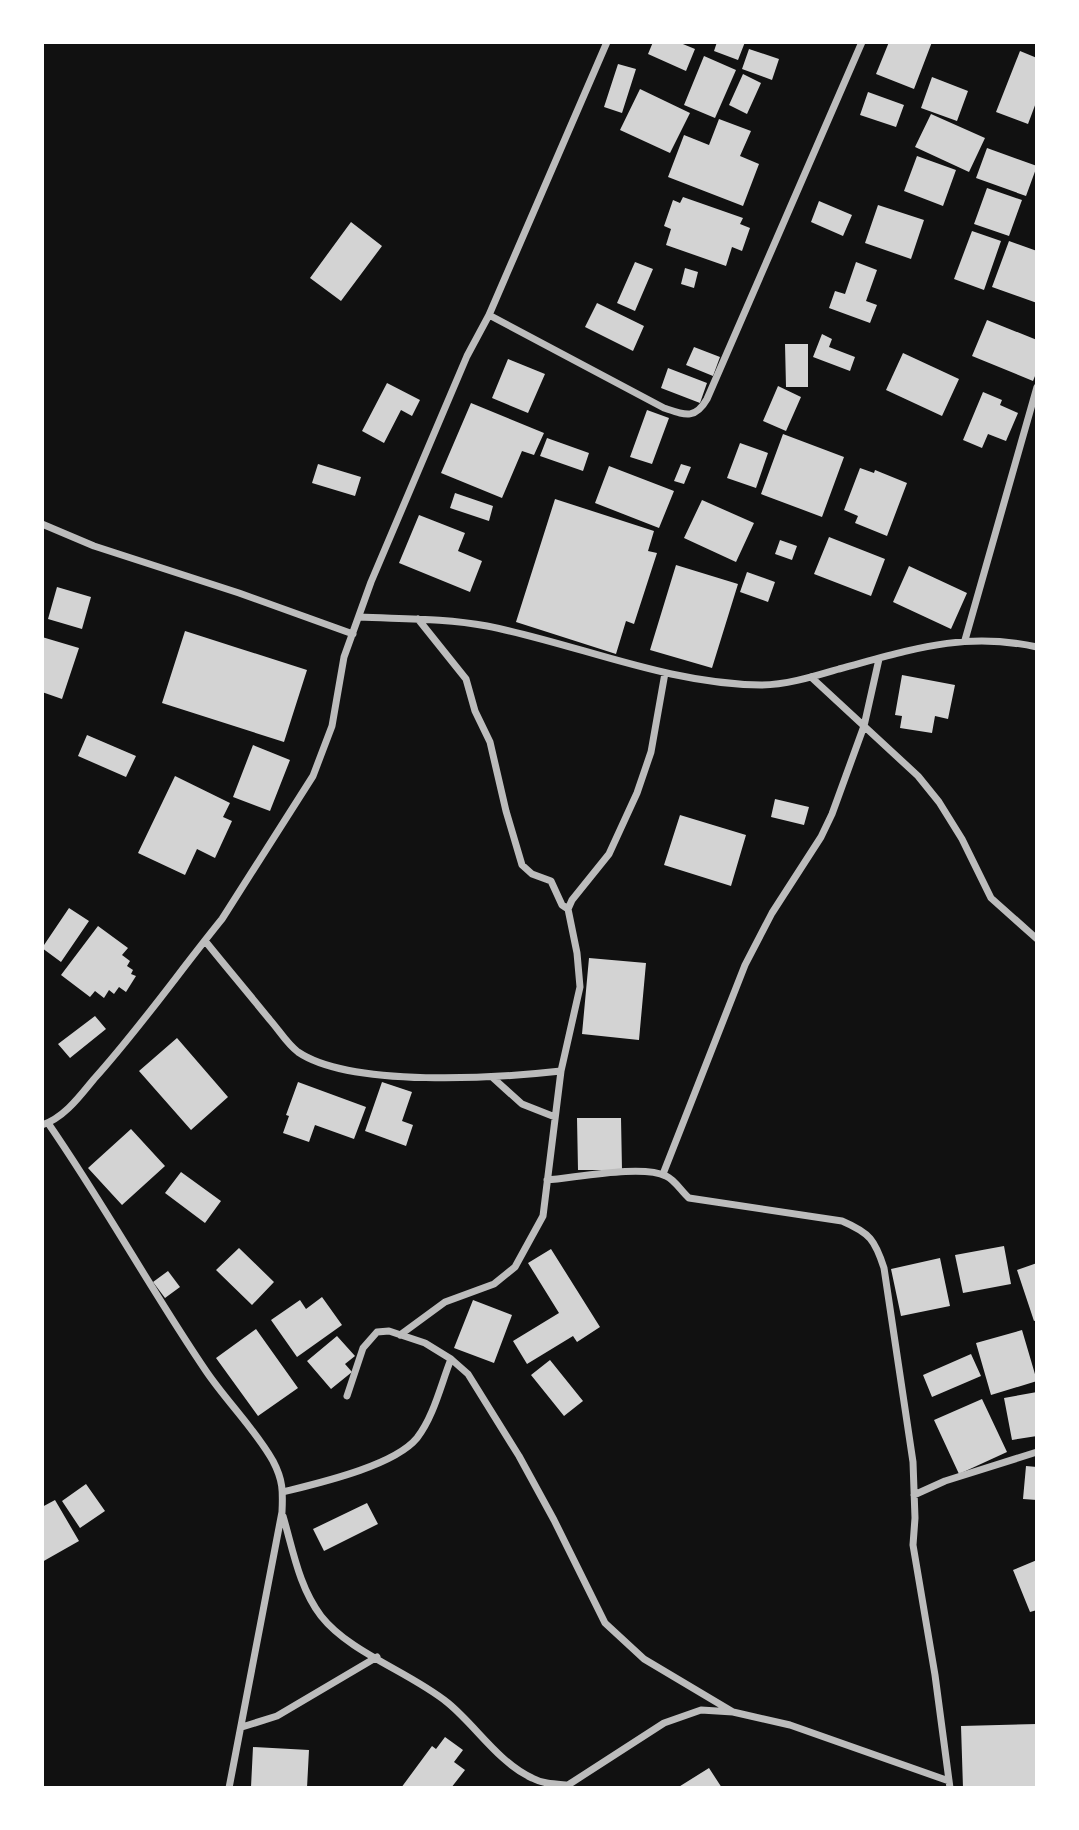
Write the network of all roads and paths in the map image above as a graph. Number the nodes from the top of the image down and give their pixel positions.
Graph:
1 (607, 42) edge
2 (862, 42) edge
3 (489, 315) junction
4 (1037, 387) edge
5 (42, 524) edge
6 (359, 617) junction
7 (418, 619) junction
8 (353, 634) junction
9 (965, 640) junction
10 (1037, 647) edge
11 (879, 659) junction
12 (665, 673) junction
13 (811, 677) junction
14 (864, 726) junction
15 (568, 909) junction
16 (1037, 939) edge
17 (206, 942) junction
18 (561, 1071) junction
19 (492, 1077) junction
20 (555, 1117) junction
21 (45, 1124) edge
22 (663, 1174) junction
23 (547, 1180) junction
24 (400, 1335) junction
25 (450, 1359) junction
26 (347, 1396) dead end
27 (1037, 1452) edge
28 (283, 1492) junction
29 (914, 1495) junction
30 (282, 1512) junction
31 (377, 1657) junction
32 (733, 1712) junction
33 (242, 1727) junction
34 (949, 1785) edge
35 (568, 1786) edge
36 (229, 1788) edge

1 - 3 street
2 - 3 street
3 - 6 street
4 - 9 street
5 - 8 street
6 - 7 street
6 - 8 street
7 - 12 street
7 - 15 street
8 - 17 street
9 - 10 street
9 - 11 street
11 - 13 street
11 - 14 street
12 - 13 street
12 - 15 street
13 - 14 street
14 - 16 street
14 - 22 street
15 - 18 street
17 - 19 street
17 - 21 street
18 - 19 street
18 - 20 street
19 - 20 street
20 - 23 street
21 - 28 street
22 - 23 street
22 - 29 street
23 - 24 street
24 - 25 street
24 - 26 street
25 - 28 street
25 - 32 street
27 - 29 street
28 - 30 street
29 - 34 street
30 - 31 street
30 - 33 street
31 - 33 street
31 - 35 street
32 - 34 street
32 - 35 street
33 - 36 street

